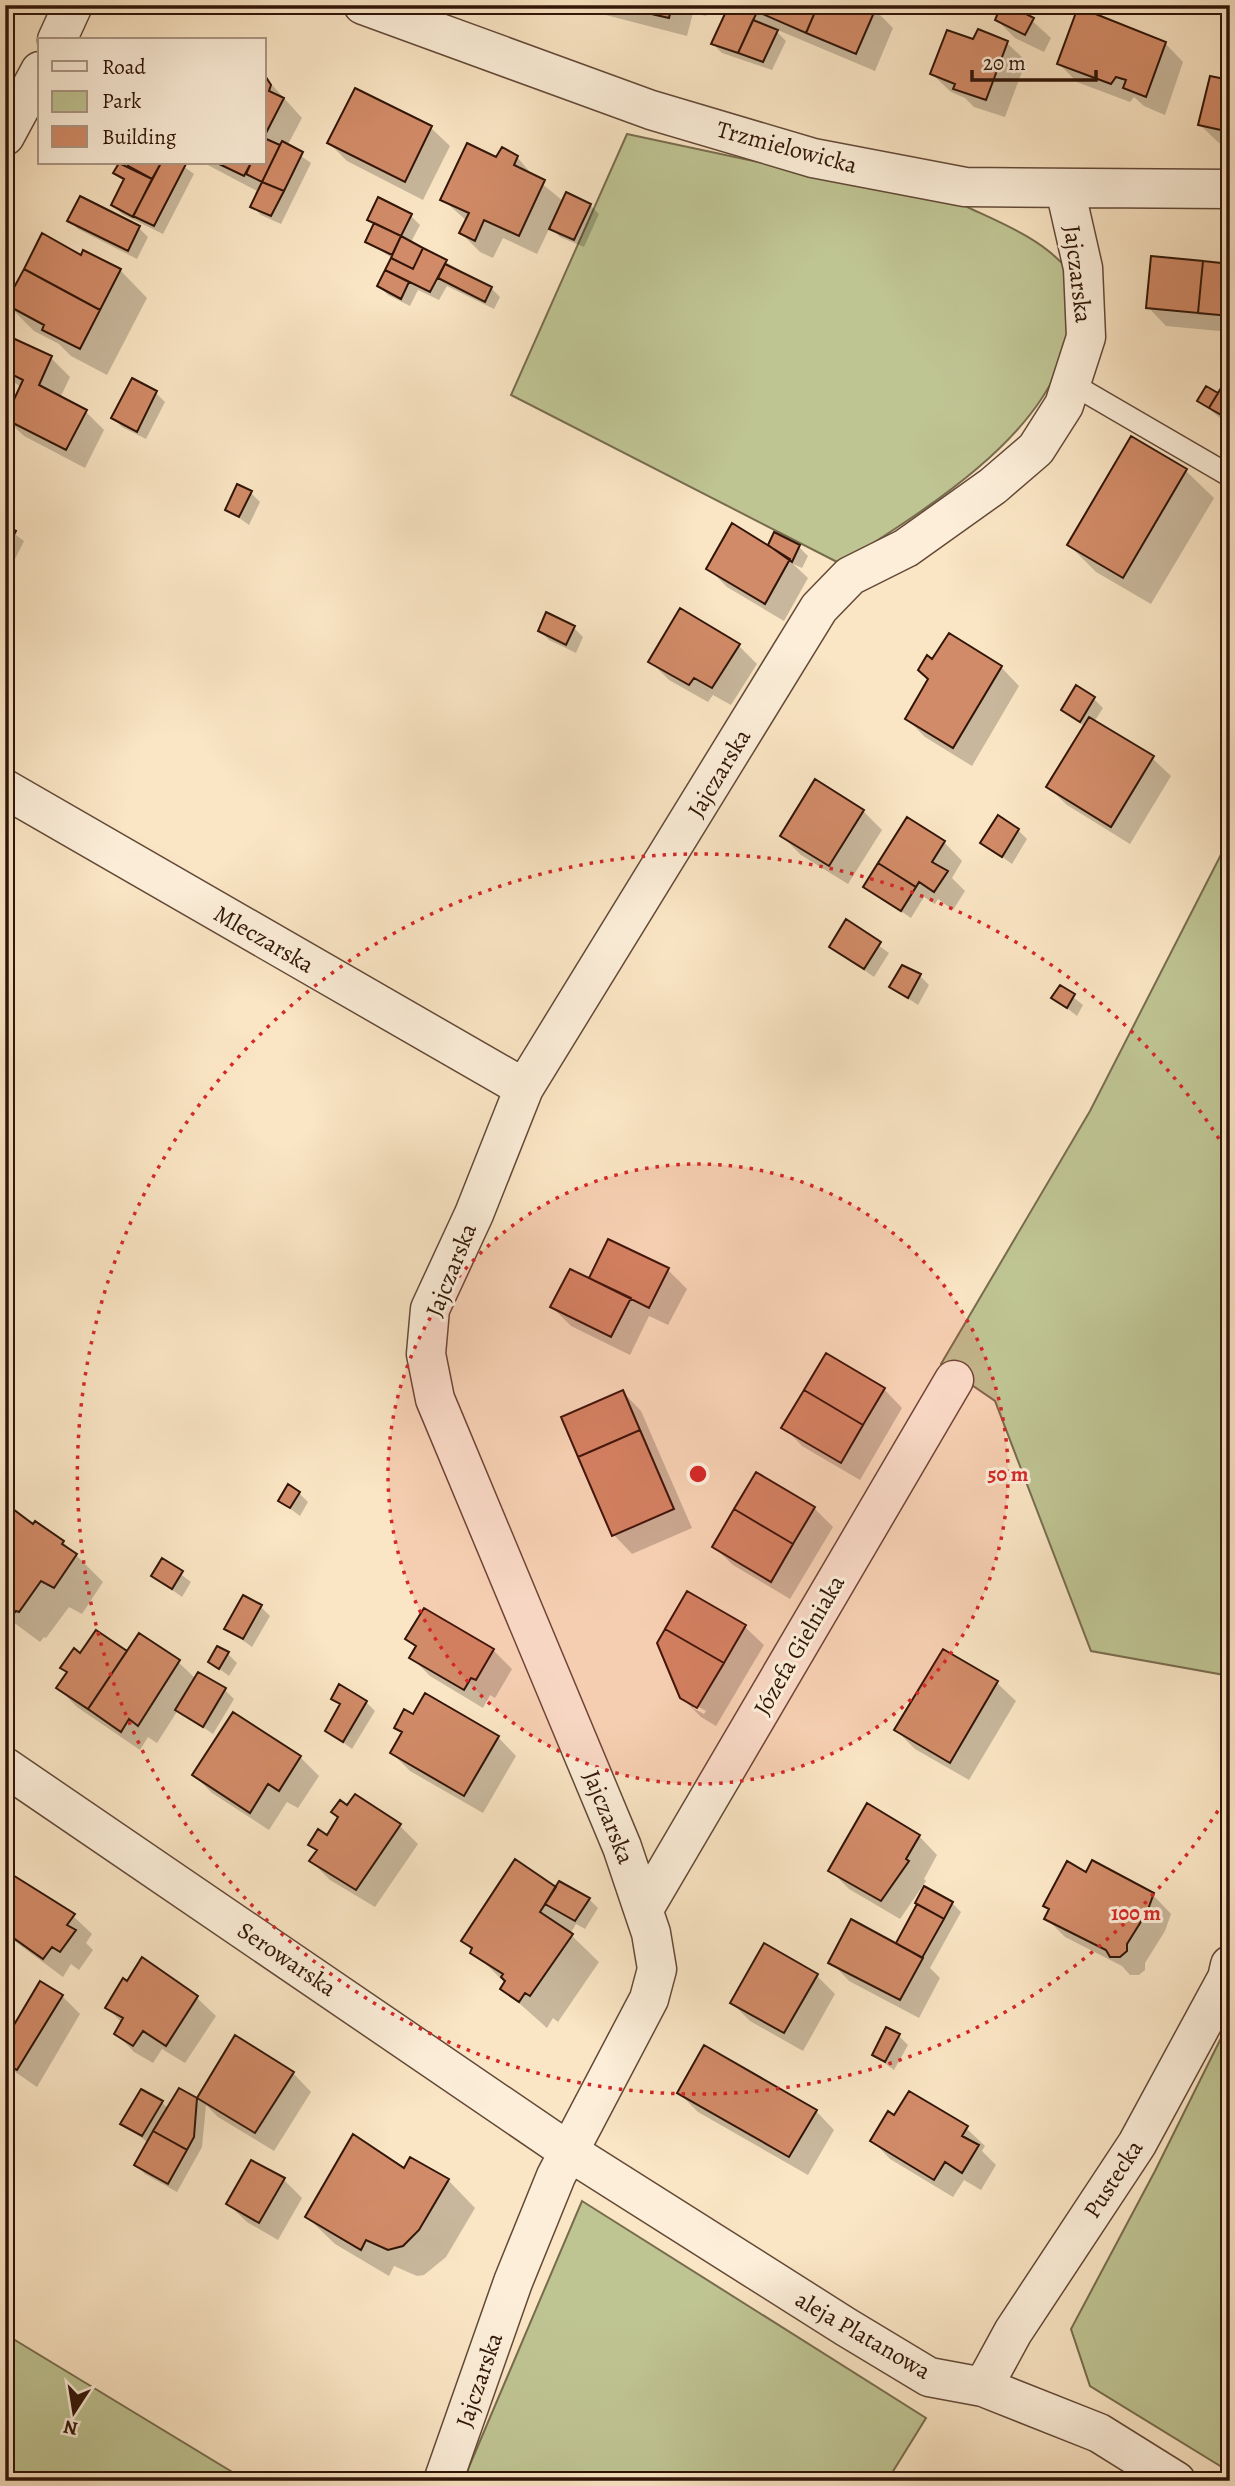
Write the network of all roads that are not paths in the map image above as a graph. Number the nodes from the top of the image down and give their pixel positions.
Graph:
1 (73, 5) edge
2 (363, 5) edge
3 (58, 38) edge
4 (38, 75) edge
5 (5, 136) edge
6 (1230, 189) edge
7 (1065, 190) junction
8 (1072, 384) junction
9 (1230, 476) edge
10 (5, 789) edge
11 (524, 1088) junction
12 (954, 1380) dead end
13 (5, 1767) edge
14 (645, 1909) junction
15 (1229, 1974) edge
16 (568, 2151) junction
17 (983, 2387) junction
18 (443, 2481) edge
19 (1177, 2481) edge

1 - 3 street
2 - 7 street, Trzmielowicka
4 - 5 street
6 - 7 street, Trzmielowicka
7 - 8 street, Jajczarska
8 - 9 lane
8 - 11 street, Jajczarska
10 - 11 street, Mleczarska
11 - 14 street, Jajczarska
12 - 14 street, Józefa Gielniaka
13 - 16 street, Serowarska
14 - 16 street, Jajczarska
15 - 17 street, Pustecka
16 - 17 street, aleja Platanowa
16 - 18 street, Jajczarska
17 - 19 street, aleja Platanowa

